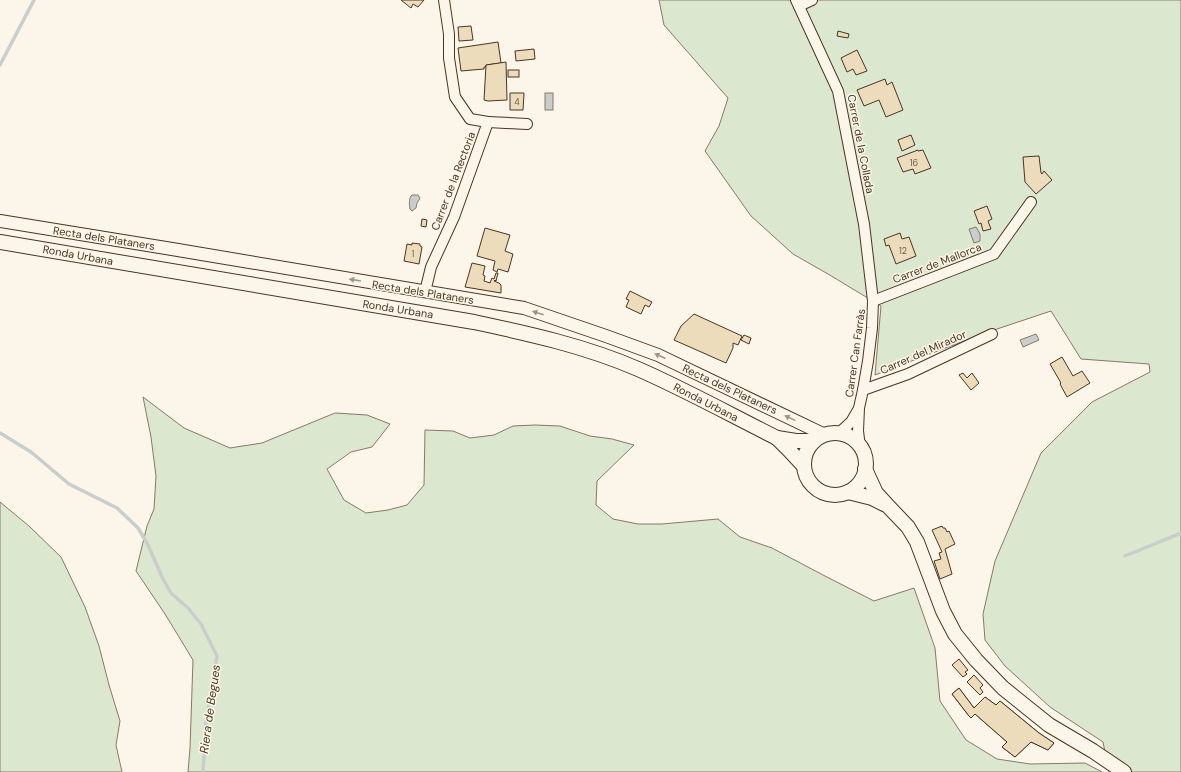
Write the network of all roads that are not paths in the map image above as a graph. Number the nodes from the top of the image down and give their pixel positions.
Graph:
1 (444, 0) edge
2 (812, 0) edge
3 (798, 3) edge
4 (488, 122) junction
5 (527, 124) dead end
6 (1031, 202) dead end
7 (0, 221) edge
8 (0, 242) edge
9 (425, 292) junction
10 (873, 301) junction
11 (992, 334) dead end
12 (863, 390) junction
13 (859, 408) junction
14 (826, 436) junction
15 (776, 438) junction
16 (860, 447) junction
17 (803, 465) junction
18 (865, 469) junction
19 (848, 492) junction
20 (887, 505) junction
21 (1124, 772) edge

1 - 4 street, Carrer de la Rectoria
2 - 3 street
3 - 10 street, Carrer de la Collada
4 - 5 street
4 - 9 street, Carrer de la Rectoria
6 - 10 street, Carrer de Mallorca
9 -> 7 street, Recta dels Plataners
8 - 15 main road, Ronda Urbana
14 -> 9 street, Recta dels Plataners
10 - 12 street, Carrer Can Farràs
11 - 12 street, Carrer del Mirador
12 - 13 street, Carrer Can Farràs
13 - 14 street, Carrer Can Farràs
13 - 16 street, Carrer Can Farràs
14 - 15 main road, Ronda Urbana
14 - 16 main road, Ronda Urbana
14 - 17 main road
15 - 17 main road, Ronda Urbana
16 - 18 main road
17 - 19 main road, Ronda Urbana
18 - 19 main road
18 - 20 main road
19 - 20 main road
20 - 21 main road

